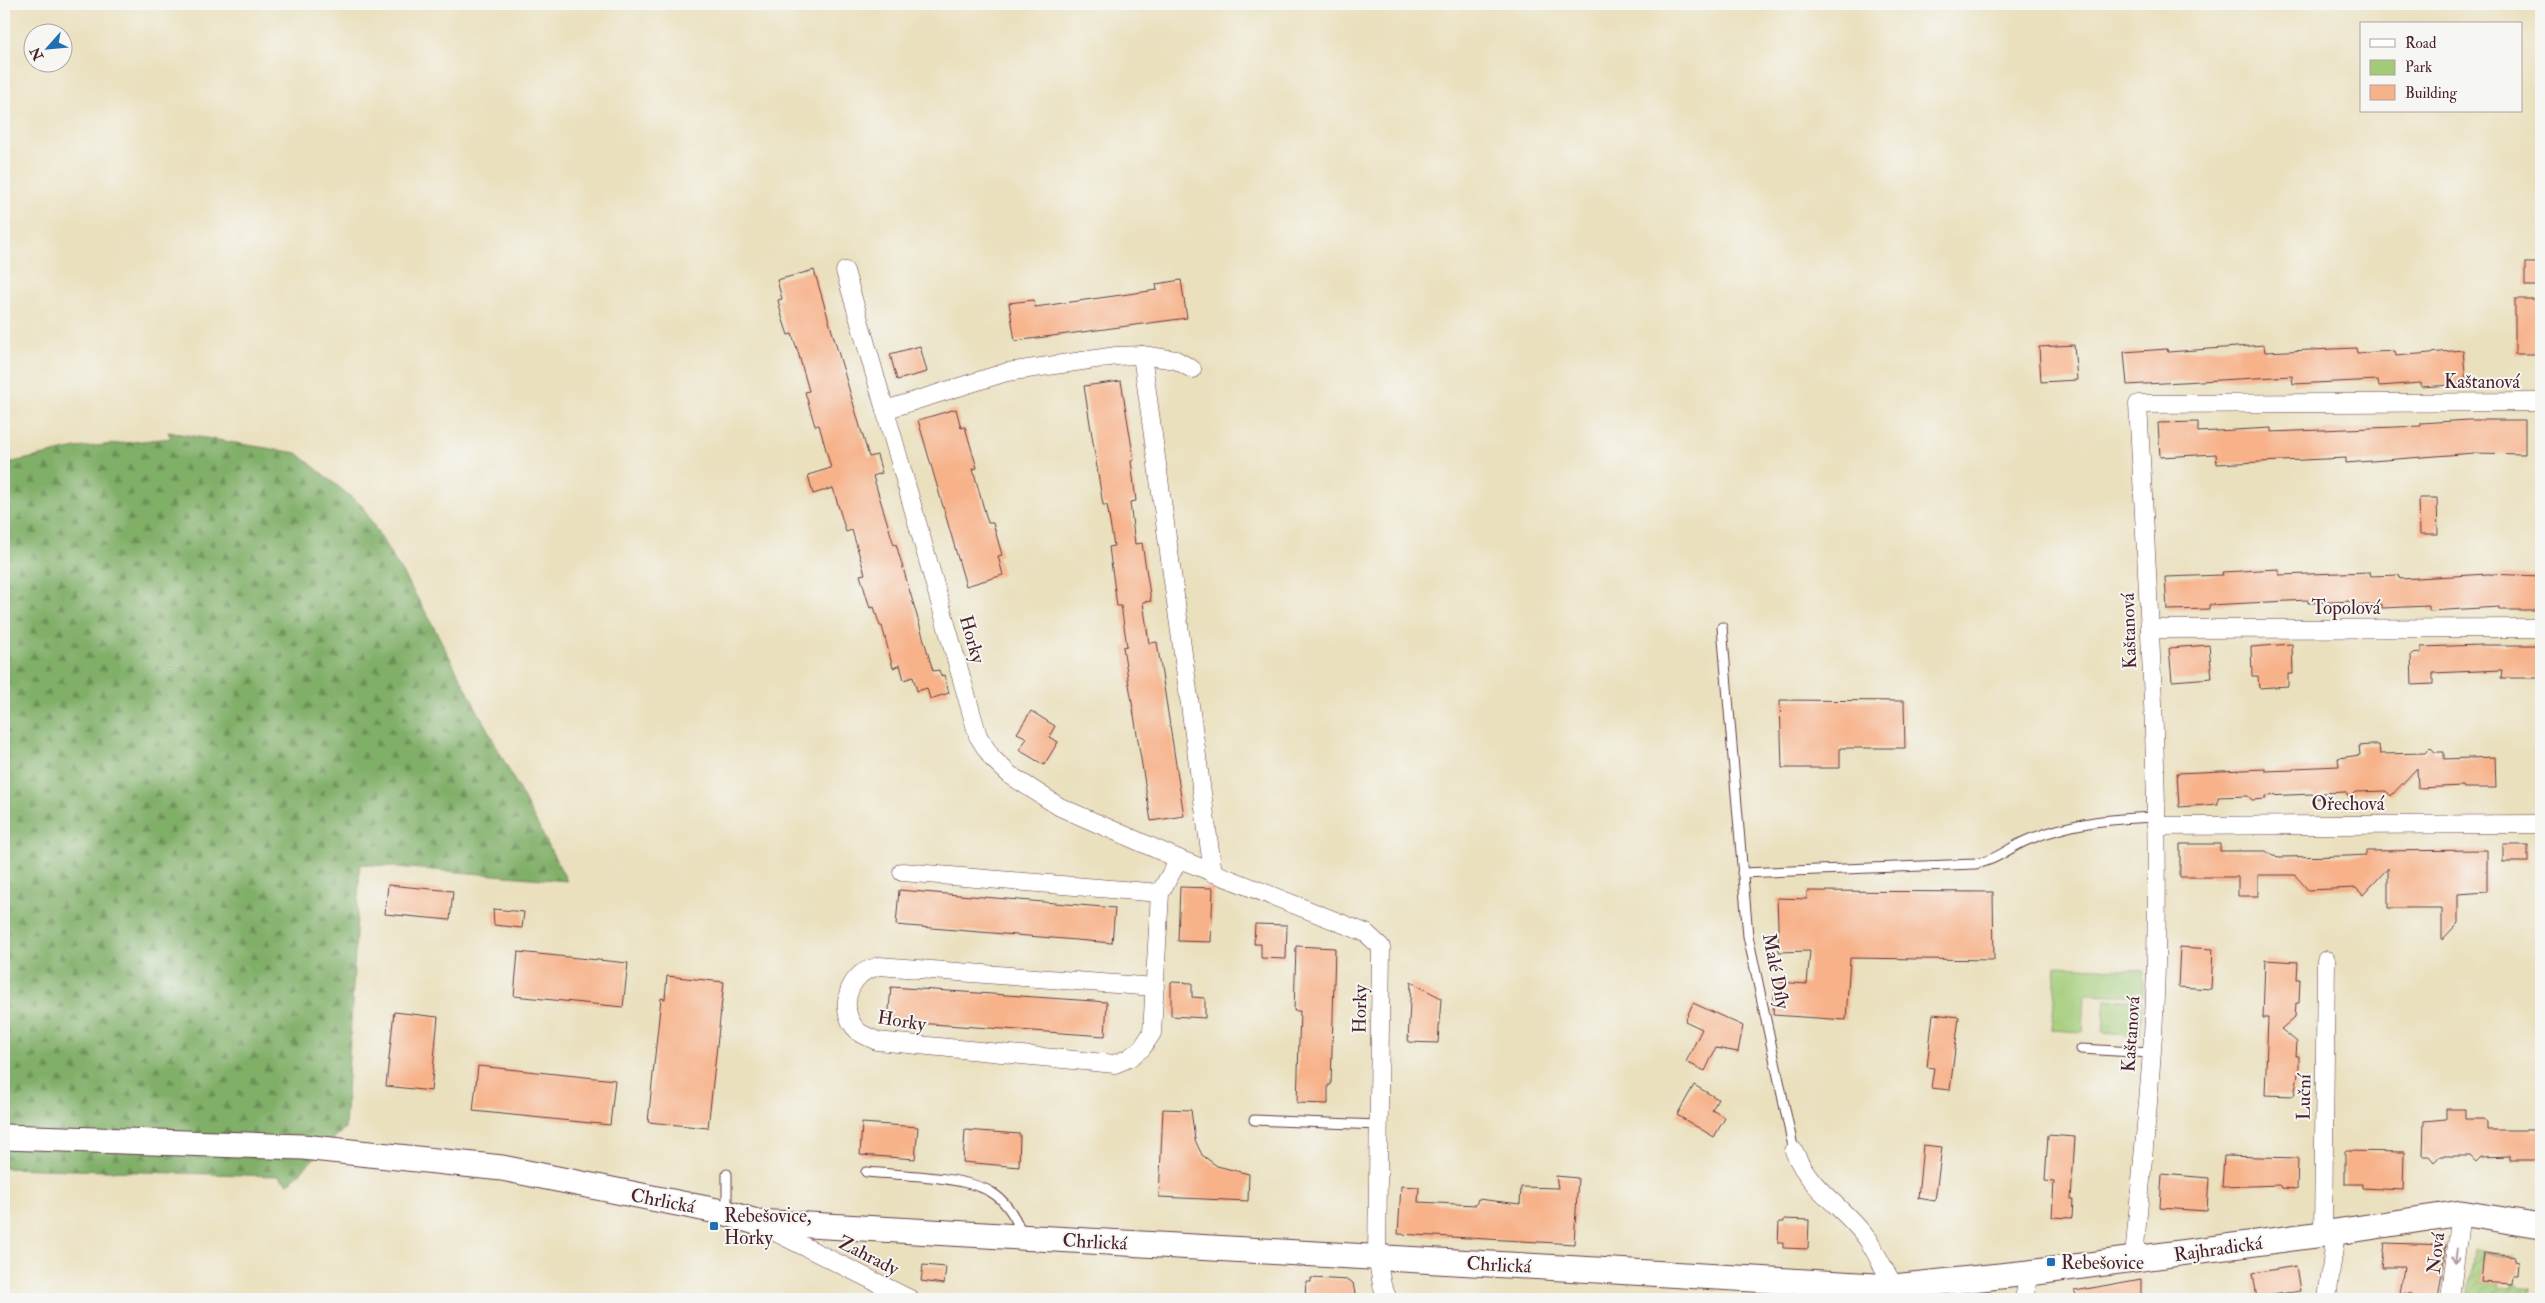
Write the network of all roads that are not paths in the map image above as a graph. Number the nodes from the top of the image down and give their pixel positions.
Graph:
1 (846, 271) dead end
2 (1142, 355) junction
3 (1192, 369) dead end
4 (2541, 402) edge
5 (885, 410) junction
6 (1722, 627) dead end
7 (2541, 628) edge
8 (2150, 629) junction
9 (2155, 822) junction
10 (2541, 824) edge
11 (1179, 859) junction
12 (902, 872) dead end
13 (1213, 873) junction
14 (1742, 873) junction
15 (1160, 893) junction
16 (2326, 960) dead end
17 (1155, 987) junction
18 (2081, 1049) dead end
19 (2151, 1053) junction
20 (1254, 1120) dead end
21 (1379, 1125) junction
22 (4, 1137) edge
23 (1794, 1151) joint
24 (866, 1172) dead end
25 (728, 1174) dead end
26 (727, 1213) junction
27 (2461, 1213) junction
28 (756, 1222) junction
29 (2541, 1226) edge
30 (2329, 1233) junction
31 (1022, 1237) junction
32 (1377, 1257) junction
33 (2134, 1259) junction
34 (2029, 1273) junction
35 (1898, 1293) edge
36 (910, 1299) edge
37 (1388, 1299) edge
38 (2024, 1299) edge
39 (2327, 1299) edge
40 (2450, 1299) edge

1 - 5 street, Horky
2 - 3 street
2 - 5 street
2 - 13 street
4 - 8 street, Kaštanová
5 - 11 street, Horky
6 - 14 lane, Malé Díly
7 - 8 street, Topolová
8 - 9 street, Kaštanová
9 - 10 street, Ořechová
9 - 14 lane
9 - 19 street, Kaštanová
11 - 13 street, Horky
11 - 15 street, Horky
12 - 15 street
13 - 21 street, Horky
14 - 23 lane, Malé Díly
15 - 17 street, Horky
16 - 30 street, Luční
17 - 17 street, Horky
18 - 19 lane
19 - 33 street, Kaštanová
20 - 21 lane
21 - 32 street, Horky
22 - 26 street, Chrlická
23 - 35 street, Malé Díly
24 - 31 lane
25 - 26 lane
26 - 28 street, Chrlická
27 - 29 street, Rajhradická
27 - 30 street, Rajhradická
27 -> 40 street, Nová
28 - 31 street, Chrlická
28 - 36 street, Zahrady
30 - 33 street, Rajhradická
30 - 39 street, Luční
31 - 32 street, Chrlická
32 - 35 street, Chrlická
32 - 37 street, Horky
33 - 34 street, Rajhradická
34 - 35 street, Rajhradická
34 - 38 street

